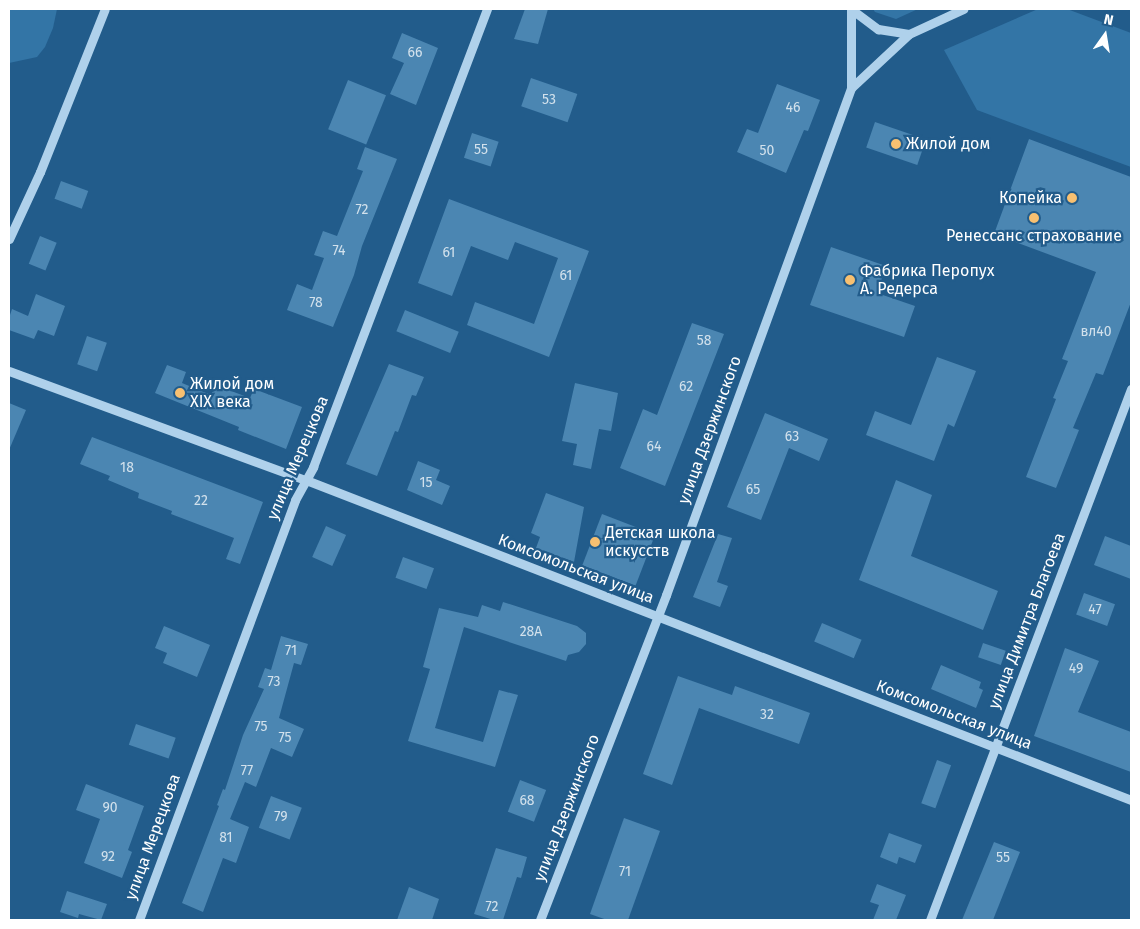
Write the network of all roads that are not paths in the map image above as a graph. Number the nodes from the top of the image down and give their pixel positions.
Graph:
1 (105, 9) edge
2 (487, 9) edge
3 (852, 9) edge
4 (963, 9) edge
5 (909, 34) junction
6 (851, 88) junction
7 (9, 239) edge
8 (9, 371) edge
9 (1131, 389) edge
10 (306, 480) junction
11 (657, 616) junction
12 (995, 747) junction
13 (1131, 800) edge
14 (139, 920) edge
15 (540, 920) edge
16 (930, 920) edge

1 - 7 street
2 - 10 street, улица Мерецкова
3 - 5 street
3 - 6 street, улица Дзержинского
4 - 5 street, улица Дзержинского
5 - 6 street, улица Дзержинского
6 - 11 street, улица Дзержинского
8 - 10 street, Комсомольская улица
9 - 12 street, улица Димитра Благоева
10 - 11 street, Комсомольская улица
10 - 14 street, улица Мерецкова
11 - 12 street, Комсомольская улица
11 - 15 street, улица Дзержинского
12 - 13 street, Комсомольская улица
12 - 16 street, улица Димитра Благоева

